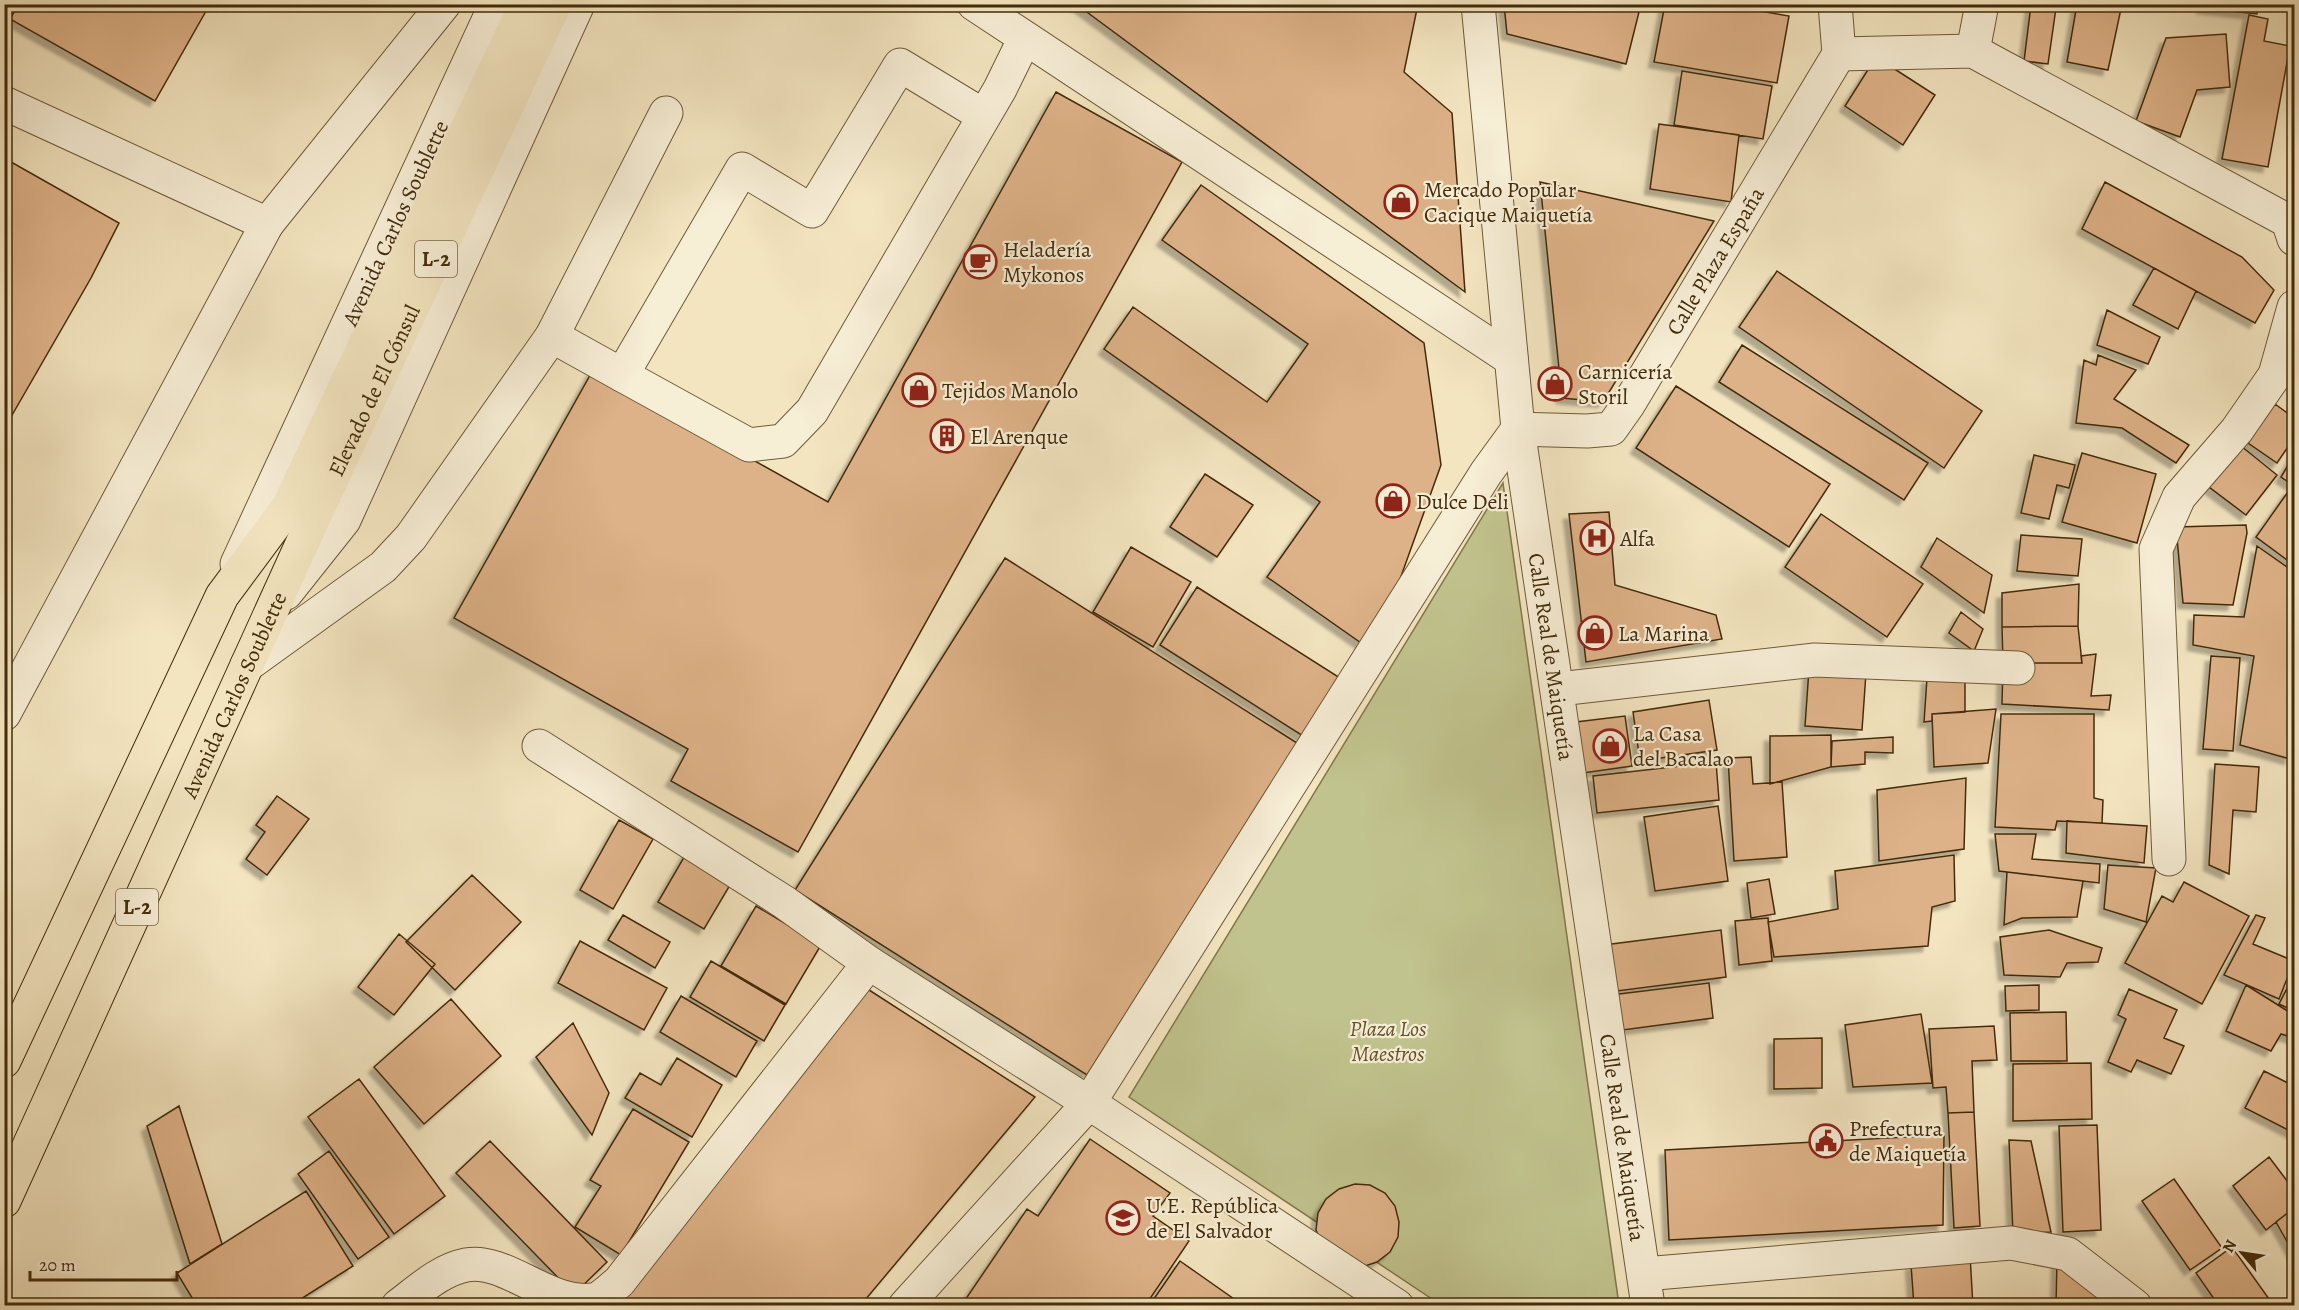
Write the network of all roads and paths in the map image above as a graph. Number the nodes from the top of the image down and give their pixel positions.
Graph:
1 (444, 4) edge
2 (496, 4) edge
3 (526, 4) edge
4 (555, 4) edge
5 (578, 4) edge
6 (974, 4) edge
7 (1478, 4) edge
8 (1835, 4) edge
9 (1982, 4) edge
10 (1025, 38) junction
11 (1972, 51) junction
12 (1839, 54) junction
13 (4, 103) edge
14 (666, 113) dead end
15 (984, 116) junction
16 (267, 224) junction
17 (2295, 239) edge
18 (2295, 307) edge
19 (552, 336) junction
20 (1511, 359) junction
21 (622, 375) junction
22 (2285, 380) edge
23 (1518, 429) junction
24 (222, 597) junction
25 (270, 613) junction
26 (247, 665) junction
27 (2018, 668) dead end
28 (1559, 689) junction
29 (4, 714) edge
30 (539, 747) dead end
31 (2169, 859) dead end
32 (869, 963) junction
33 (4, 1061) edge
34 (1089, 1103) junction
35 (4, 1201) edge
36 (1644, 1274) junction
37 (398, 1305) edge
38 (905, 1305) edge
39 (1397, 1305) edge
40 (1648, 1305) edge
41 (2135, 1305) edge

1 - 16 street
2 - 24 street, Avenida Carlos Soublette / L-2
3 - 24 main road, Elevado de El Cónsul / L-2
4 - 25 main road, Elevado de El Cónsul / L-2
5 - 25 street, Avenida Carlos Soublette / L-2
6 - 10 street
7 - 20 street, Calle Real de Maiquetía
8 - 12 street
9 - 11 street
10 - 15 street
10 - 20 street
11 - 12 street
11 - 17 street
12 - 23 street, Calle Plaza España
13 - 16 street
14 - 19 street
15 - 21 street
15 - 21 street
16 - 29 street
18 - 22 street
19 - 21 street
19 - 26 street
20 - 23 street, Calle Real de Maiquetía
22 - 31 street
23 - 28 street, Calle Real de Maiquetía
23 - 34 street
24 - 33 main road, Avenida Carlos Soublette / L-2
25 - 26 main road, Avenida Carlos Soublette / L-2
26 - 35 main road, Avenida Carlos Soublette / L-2
27 - 28 street
28 - 36 street, Calle Real de Maiquetía
30 - 32 street
32 - 34 street
32 - 37 street
34 - 38 street
34 - 39 street
36 - 40 street, Calle Real de Maiquetía
36 - 41 street

